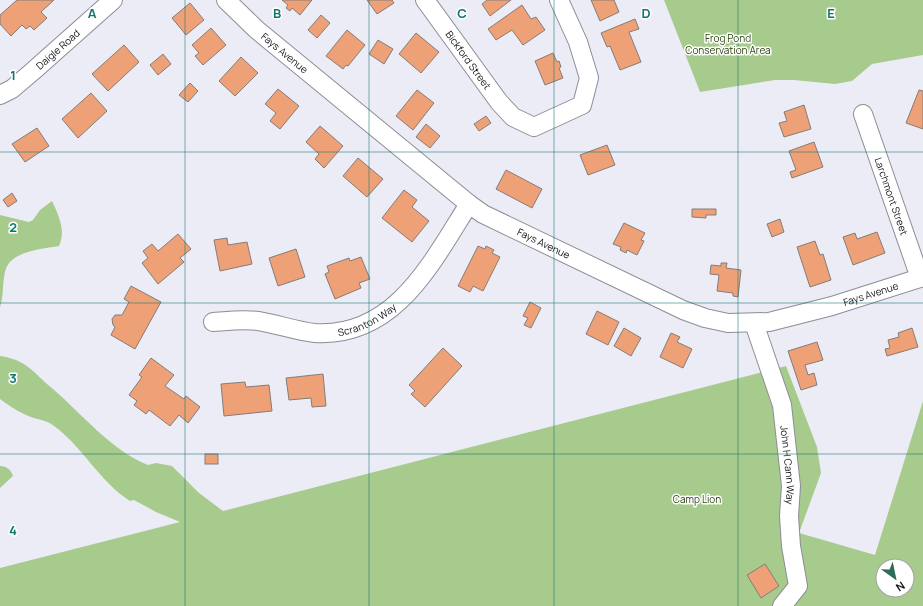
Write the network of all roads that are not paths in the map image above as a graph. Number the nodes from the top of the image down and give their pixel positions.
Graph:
1 (113, 0) edge
2 (226, 0) edge
3 (425, 0) edge
4 (559, 0) edge
5 (0, 95) edge
6 (863, 114) dead end
7 (469, 204) junction
8 (921, 277) edge
9 (213, 322) dead end
10 (754, 323) junction
11 (782, 606) edge

1 - 5 street, Daigle Road
2 - 7 street, Fays Avenue
3 - 4 street, Bickford Street
6 - 8 street, Larchmont Street
7 - 9 street, Scranton Way
7 - 10 street, Fays Avenue
8 - 10 street, Fays Avenue
10 - 11 street, John H Cann Way

